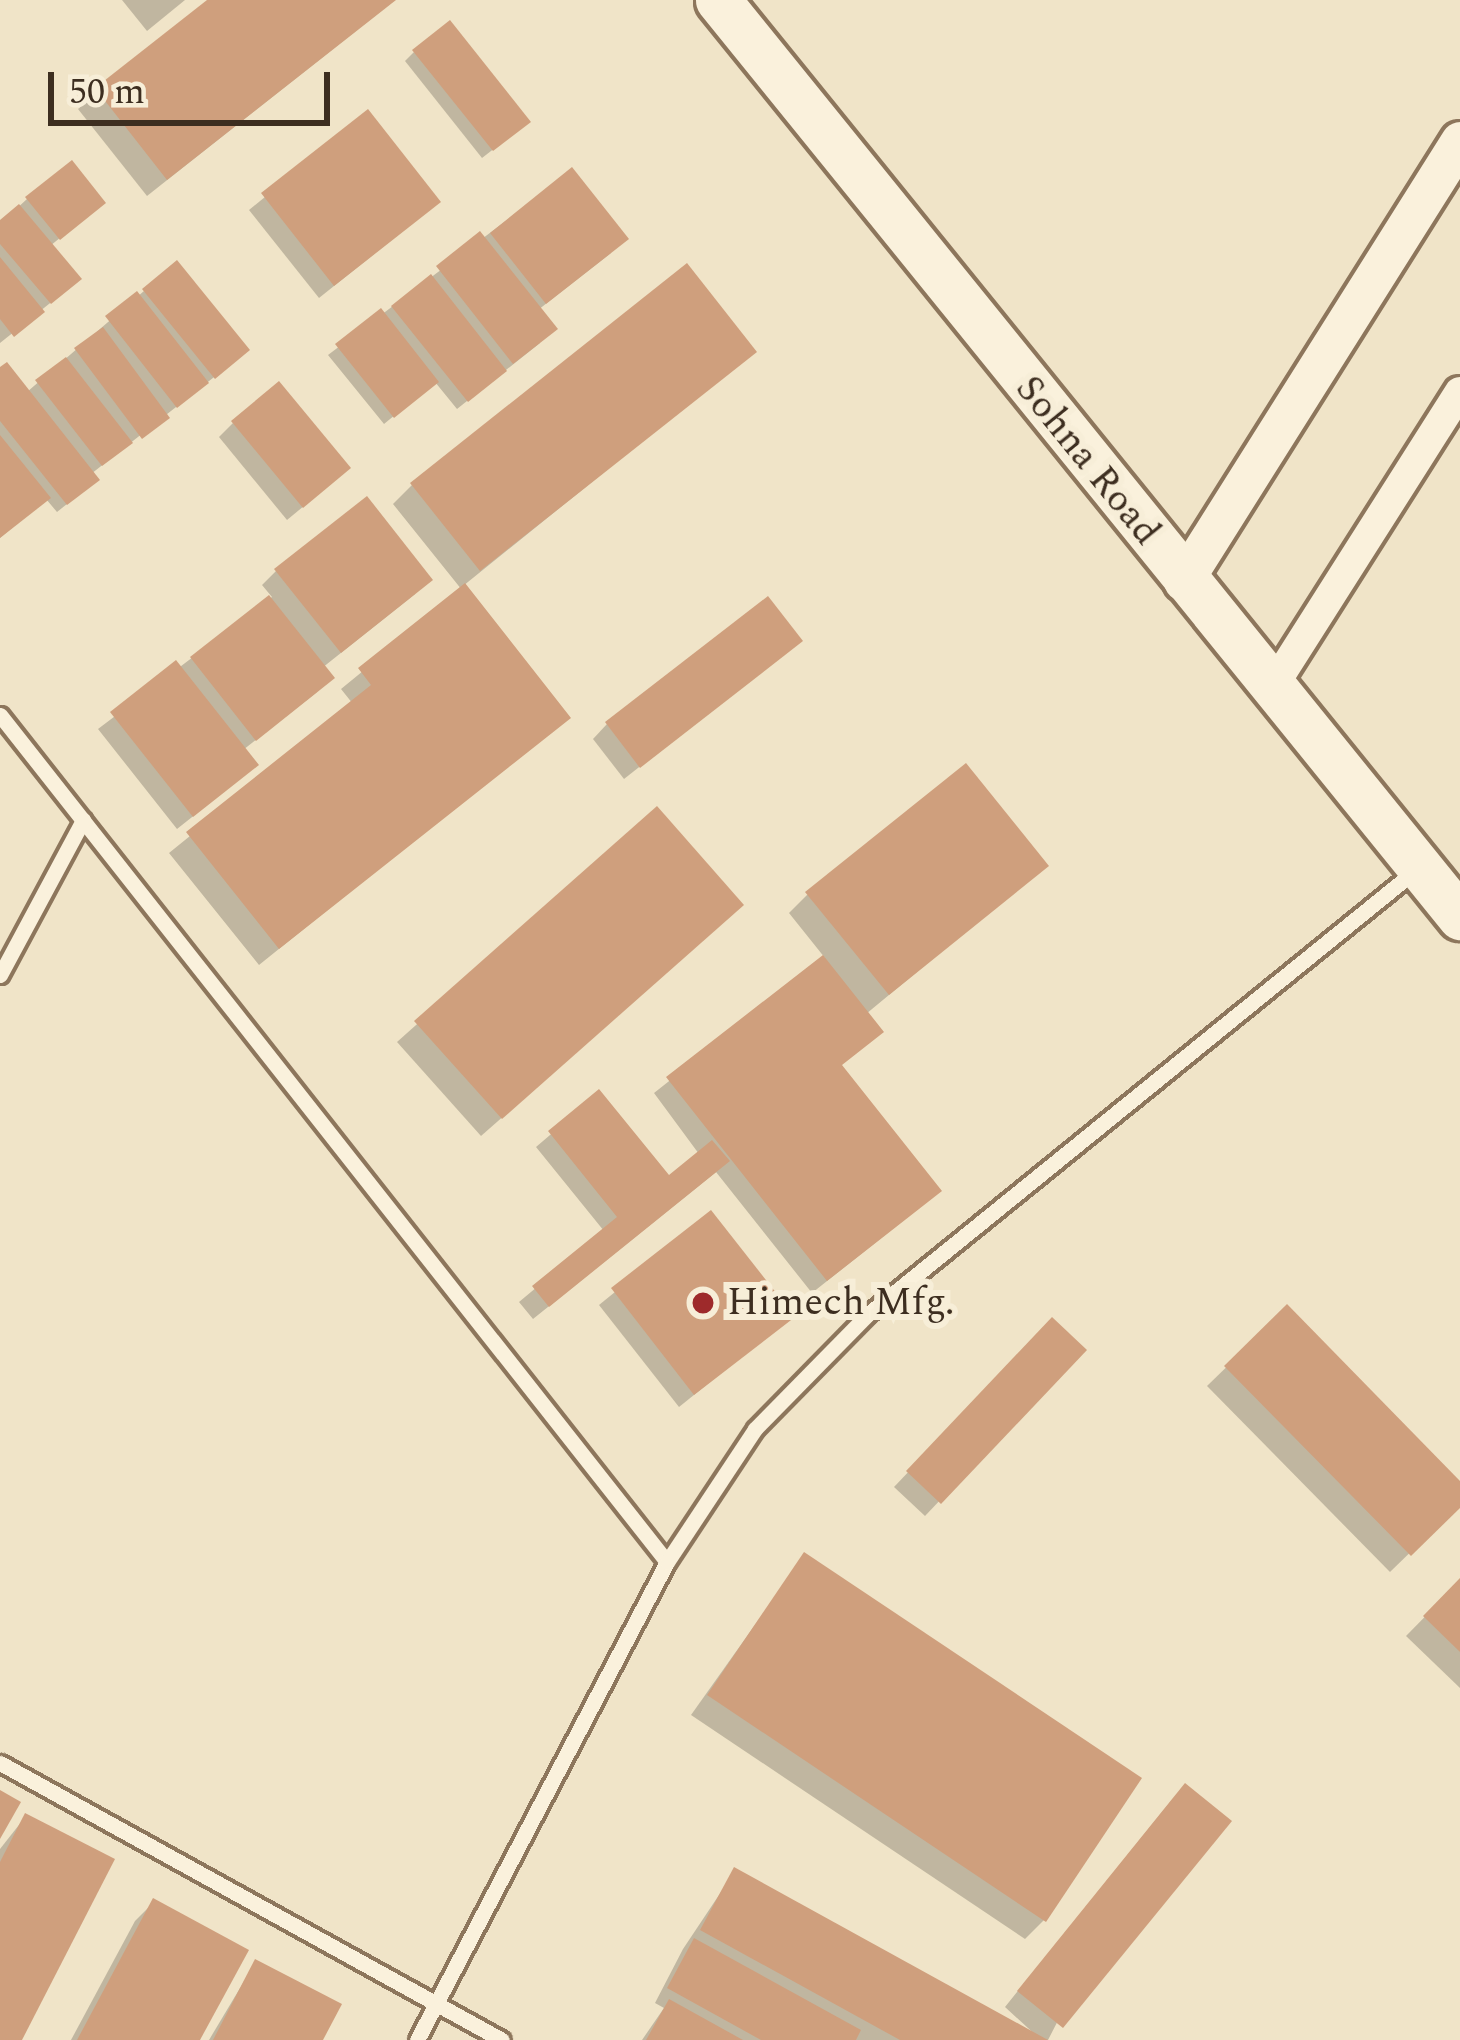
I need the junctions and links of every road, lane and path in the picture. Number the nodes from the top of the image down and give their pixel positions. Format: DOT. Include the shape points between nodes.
graph roads {
  1 [pos="718,0"];
  2 [pos="1460,141"];
  3 [pos="1460,392"];
  4 [pos="1183,581"];
  5 [pos="1270,691"];
  6 [pos="0,715"];
  7 [pos="83,820"];
  8 [pos="1418,868"];
  9 [pos="1460,917"];
  10 [pos="0,975"];
  11 [pos="667,1562"];
  12 [pos="0,1763"];
  13 [pos="436,2006"];
  14 [pos="417,2040"];
  15 [pos="502,2040"];
  1 -- 4 [label="main road, Sohna Road"];
  2 -- 4 [label="street"];
  3 -- 5 [label="street"];
  4 -- 5 [label="main road, Sohna Road"];
  5 -- 8 [label="main road, Sohna Road"];
  6 -- 7 [label="lane"];
  7 -- 10 [label="lane"];
  7 -- 11 [label="lane"];
  8 -- 9 [label="main road, Sohna Road"];
  8 -- 11 [label="lane" via="805,1371 755,1429"];
  11 -- 13 [label="lane"];
  12 -- 13 [label="lane"];
  13 -- 14 [label="lane"];
  13 -- 15 [label="lane"];
}
